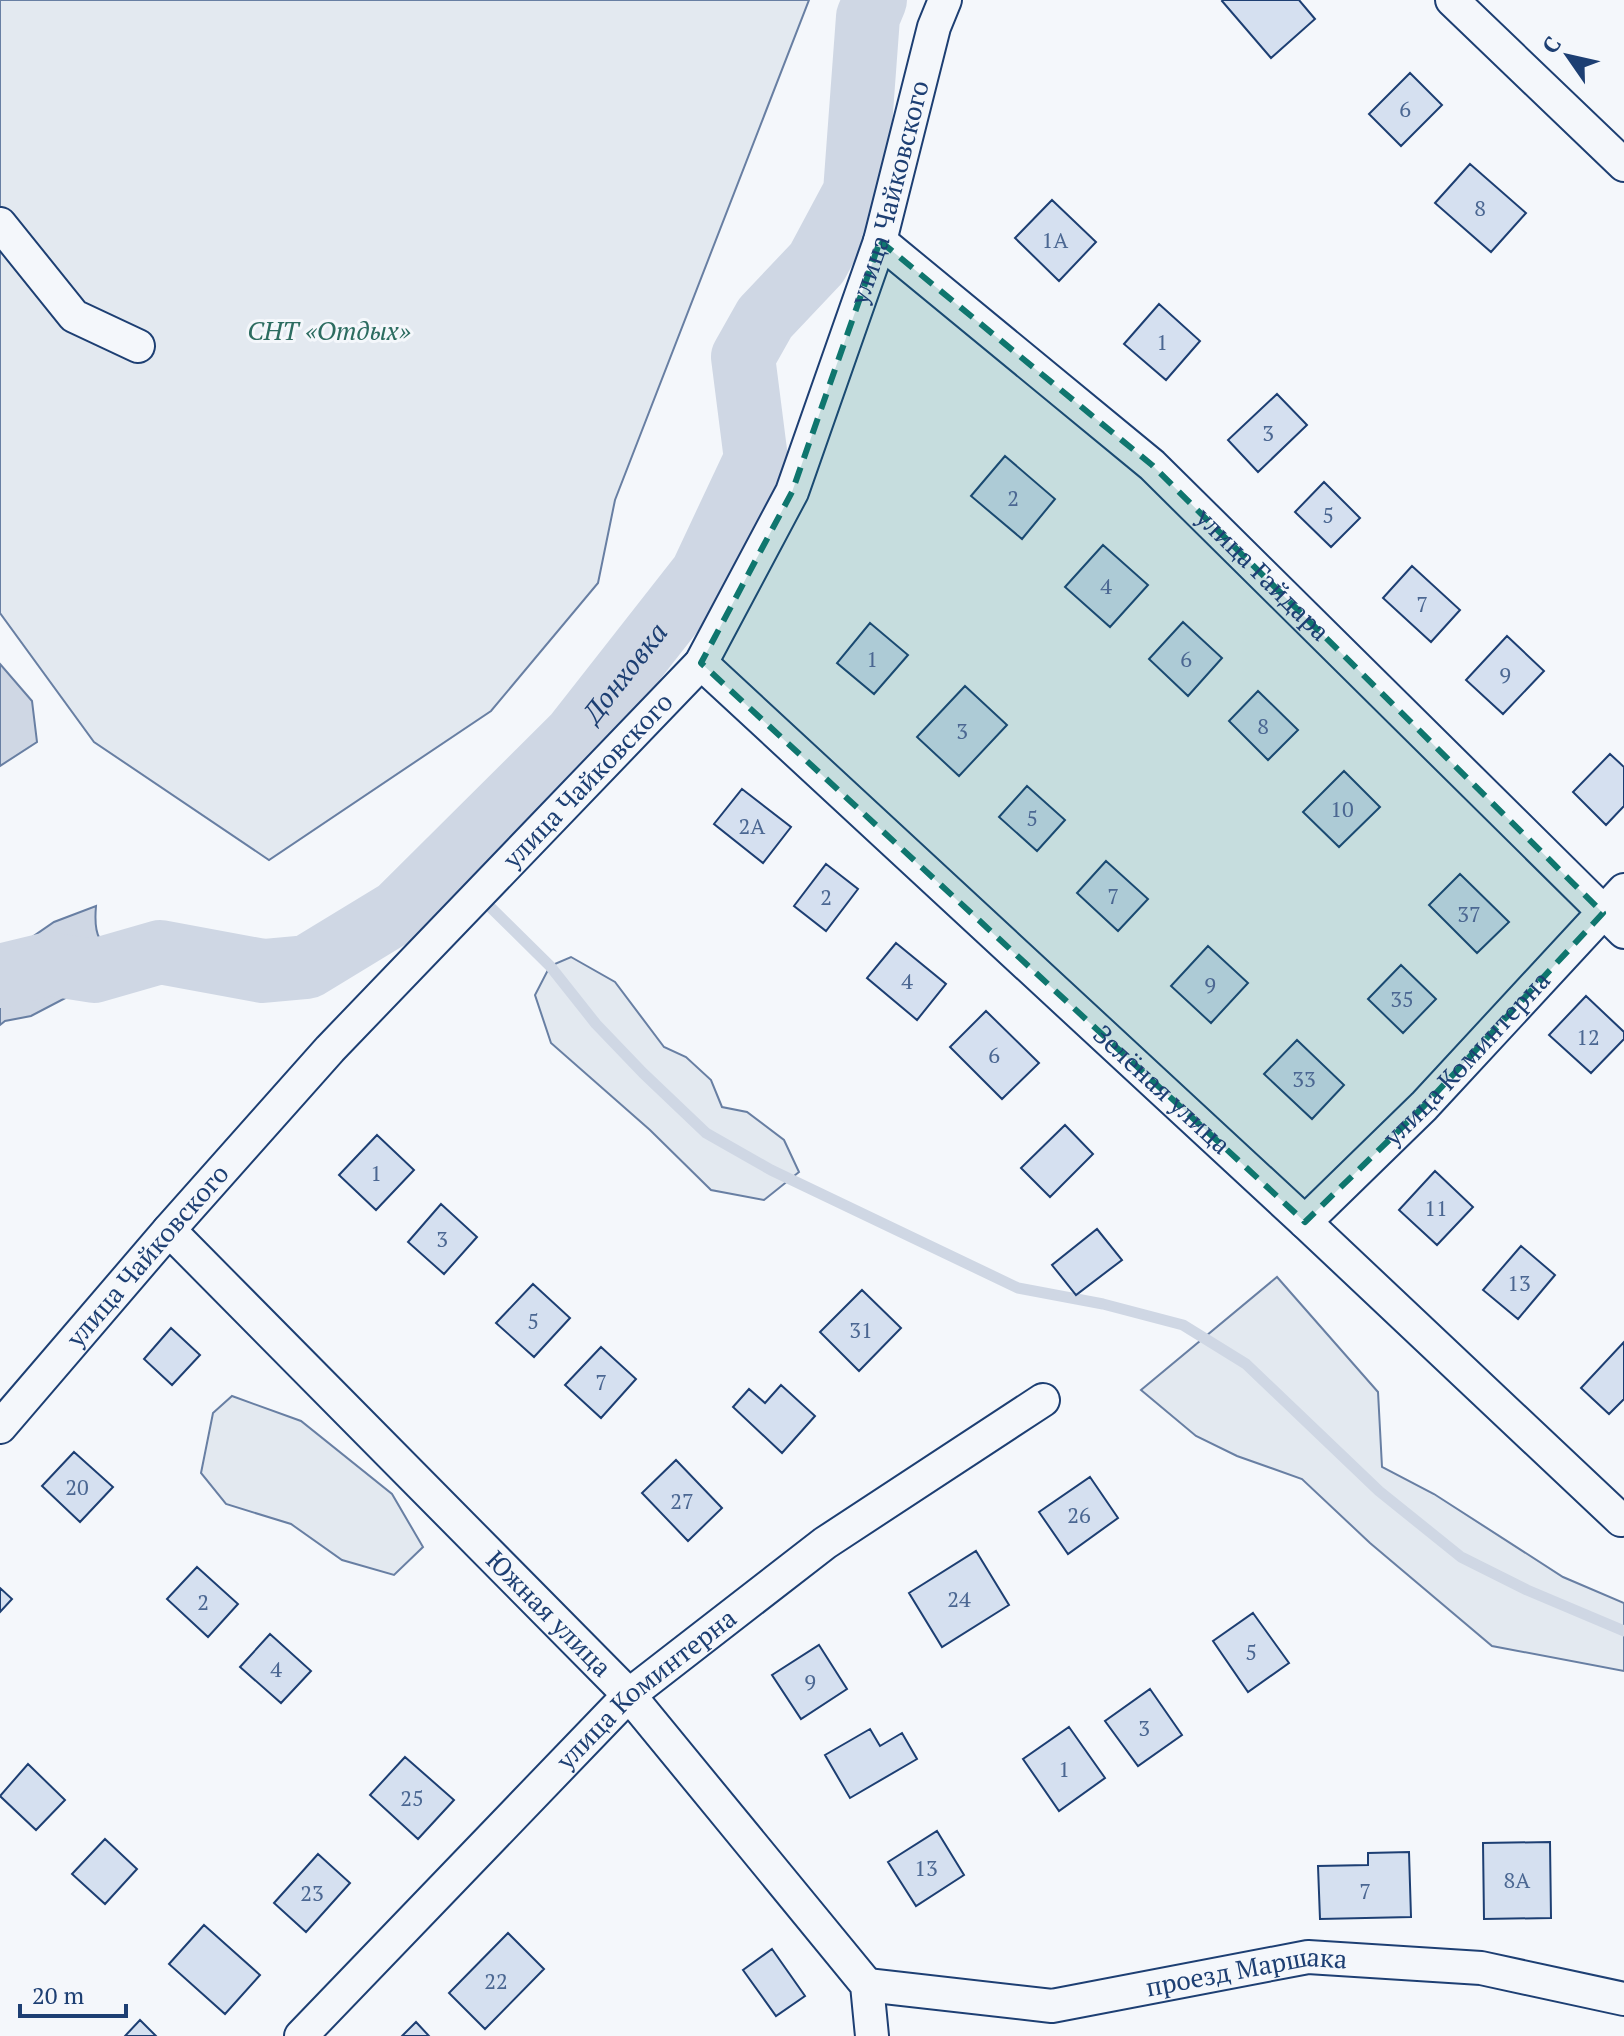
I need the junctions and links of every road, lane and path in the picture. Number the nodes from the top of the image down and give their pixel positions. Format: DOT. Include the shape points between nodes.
graph roads {
  1 [pos="945,0"];
  2 [pos="1452,0"];
  3 [pos="1624,165"];
  4 [pos="0,224"];
  5 [pos="880,241"];
  6 [pos="138,346"];
  7 [pos="701,663"];
  8 [pos="1617,912"];
  9 [pos="1305,1222"];
  10 [pos="169,1230"];
  11 [pos="1043,1400"];
  12 [pos="0,1427"];
  13 [pos="1621,1520"];
  14 [pos="629,1695"];
  15 [pos="867,1985"];
  16 [pos="1624,1999"];
  17 [pos="301,2036"];
  18 [pos="872,2036"];
  1 -- 5 [label="street, улица Чайковского"];
  2 -- 3 [label="street"];
  4 -- 6 [label="street" via="74,316"];
  5 -- 7 [label="street, улица Чайковского" via="792,492"];
  5 -- 8 [label="street, улица Гайдара" via="1152,465"];
  7 -- 9 [label="street, Зелёная улица"];
  7 -- 10 [label="street, улица Чайковского" via="330,1049"];
  8 -- 9 [label="street, улица Коминтерна"];
  9 -- 13 [label="street, Зелёная улица"];
  10 -- 12 [label="street, улица Чайковского"];
  10 -- 14 [label="street, Южная улица"];
  11 -- 14 [label="street, улица Коминтерна" via="825,1543"];
  14 -- 15 [label="street, Южная улица"];
  14 -- 17 [label="street, улица Коминтерна"];
  15 -- 16 [label="street, проезд Маршака" via="1052,2006 1308,1957 1481,1968"];
  15 -- 18 [label="street"];
}
